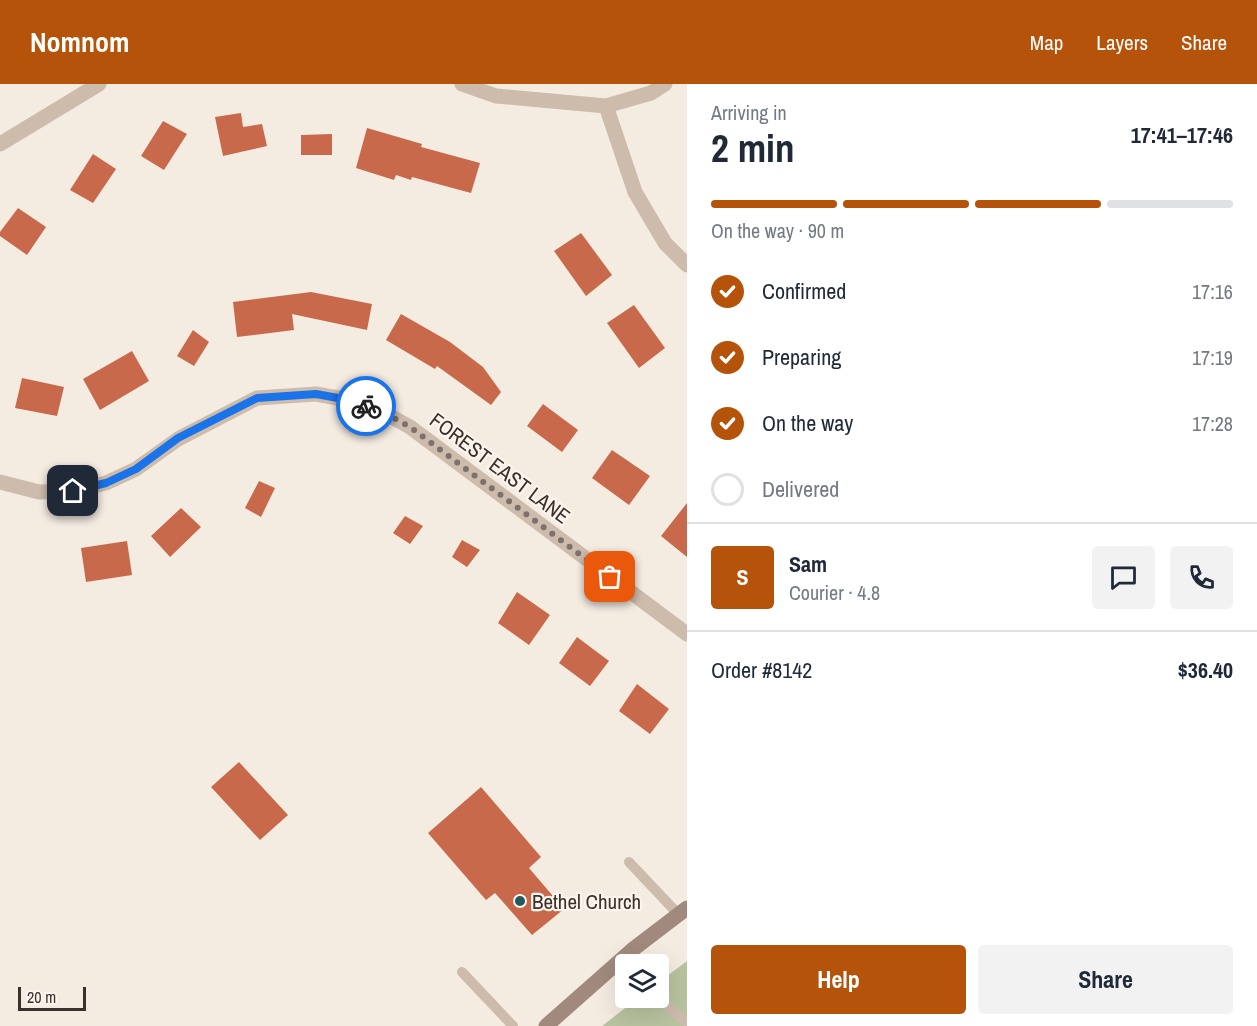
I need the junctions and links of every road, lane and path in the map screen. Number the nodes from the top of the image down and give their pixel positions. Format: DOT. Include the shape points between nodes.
graph roads {
  1 [pos="99,84"];
  2 [pos="462,84"];
  3 [pos="664,84"];
  4 [pos="606,106"];
  5 [pos="0,144"];
  6 [pos="687,265"];
  7 [pos="0,482"];
  8 [pos="687,634"];
  9 [pos="629,862"];
  10 [pos="683,911"];
  11 [pos="633,954"];
  12 [pos="615,970"];
  13 [pos="462,972"];
  14 [pos="669,1007"];
  15 [pos="687,1023"];
  16 [pos="513,1026"];
  17 [pos="546,1026"];
  1 -- 5 [label="street"];
  2 -- 4 [label="street" via="496,96"];
  3 -- 4 [label="street" via="651,93"];
  4 -- 6 [label="street" via="635,192 664,243"];
  7 -- 8 [label="street, FOREST EAST LANE" via="39,492 73,491 106,483 136,469 178,438 257,398 316,394 349,400 410,427"];
  9 -- 10 [label="lane"];
  10 -- 11 [label="main road"];
  12 -- 17 [label="main road"];
  13 -- 16 [label="lane"];
  14 -- 15 [label="lane"];
}
